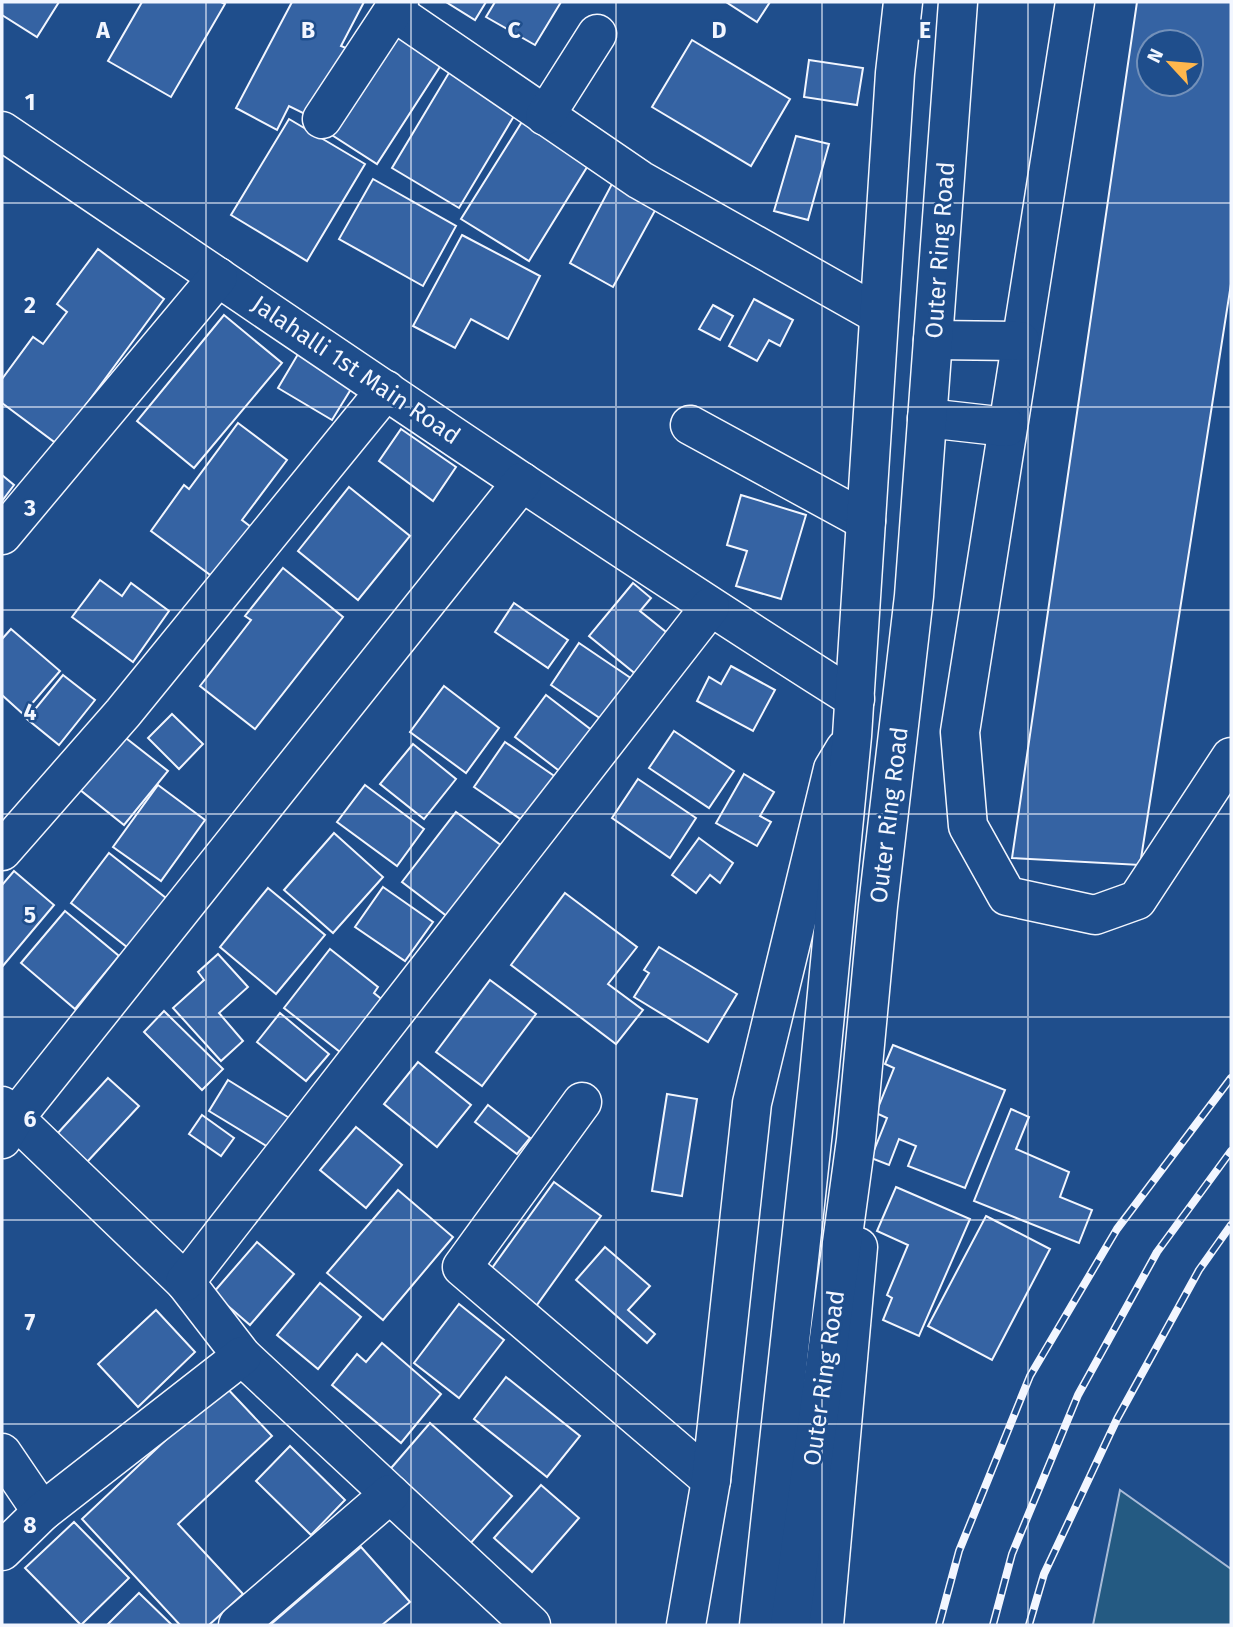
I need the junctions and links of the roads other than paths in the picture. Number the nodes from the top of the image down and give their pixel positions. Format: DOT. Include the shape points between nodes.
graph roads {
  1 [pos="903,2"];
  2 [pos="958,2"];
  3 [pos="1075,2"];
  4 [pos="396,7"];
  5 [pos="597,34"];
  6 [pos="545,116"];
  7 [pos="322,119"];
  8 [pos="2,131"];
  9 [pos="218,277"];
  10 [pos="879,314"];
  11 [pos="933,340"];
  12 [pos="1020,341"];
  13 [pos="386,390"];
  14 [pos="927,418"];
  15 [pos="690,425"];
  16 [pos="1007,427"];
  17 [pos="522,482"];
  18 [pos="866,521"];
  19 [pos="2,535"];
  20 [pos="710,607"];
  21 [pos="853,717"];
  22 [pos="898,733"];
  23 [pos="1231,757"];
  24 [pos="2,851"];
  25 [pos="582,1102"];
  26 [pos="6,1121"];
  27 [pos="185,1282"];
  28 [pos="242,1356"];
  29 [pos="2,1453"];
  30 [pos="712,1480"];
  31 [pos="390,1494"];
  32 [pos="42,1512"];
  33 [pos="2,1551"];
  34 [pos="238,1625"];
  35 [pos="531,1625"];
  36 [pos="686,1625"];
  37 [pos="759,1625"];
  38 [pos="790,1625"];
  39 [pos="824,1625"];
  1 -- 10 [label="main road, Outer Ring Road"];
  2 -- 11 [label="main road, Outer Ring Road"];
  3 -- 12 [label="main road"];
  4 -- 6 [label="main road"];
  4 -- 7 [label="main road"];
  5 -- 6 [label="main road"];
  6 -- 10 [label="main road" via="640,180"];
  8 -- 9 [label="main road, Jalahalli 1st Main Road"];
  9 -- 13 [label="main road, Jalahalli 1st Main Road"];
  9 -- 19 [label="main road"];
  10 -- 18 [label="main road, Outer Ring Road"];
  11 -- 12 [label="main road"];
  11 -- 14 [label="main road, Outer Ring Road"];
  12 -- 16 [label="main road"];
  13 -- 17 [label="main road, Jalahalli 1st Main Road"];
  13 -- 24 [label="main road" via="123,713"];
  14 -- 16 [label="main road"];
  14 -- 22 [label="main road, Outer Ring Road"];
  15 -- 18 [label="main road"];
  16 -- 23 [label="main road" via="960,732 968,826 1007,897 1095,915 1137,900"];
  17 -- 20 [label="main road, Jalahalli 1st Main Road"];
  17 -- 26 [label="main road"];
  18 -- 21 [label="main road, Outer Ring Road"];
  20 -- 21 [label="main road, Jalahalli 1st Main Road"];
  20 -- 27 [label="main road"];
  21 -- 30 [label="main road" via="833,769 752,1103"];
  21 -- 37 [label="main road, Outer Ring Road"];
  22 -- 38 [label="main road, Outer Ring Road" via="856,1140"];
  22 -- 39 [label="main road" via="901,799"];
  25 -- 30 [label="main road" via="462,1267"];
  26 -- 27 [label="main road"];
  27 -- 28 [label="main road"];
  28 -- 31 [label="main road"];
  28 -- 32 [label="main road"];
  29 -- 32 [label="main road"];
  30 -- 36 [label="main road"];
  31 -- 34 [label="main road"];
  31 -- 35 [label="main road"];
  32 -- 33 [label="main road"];
}
